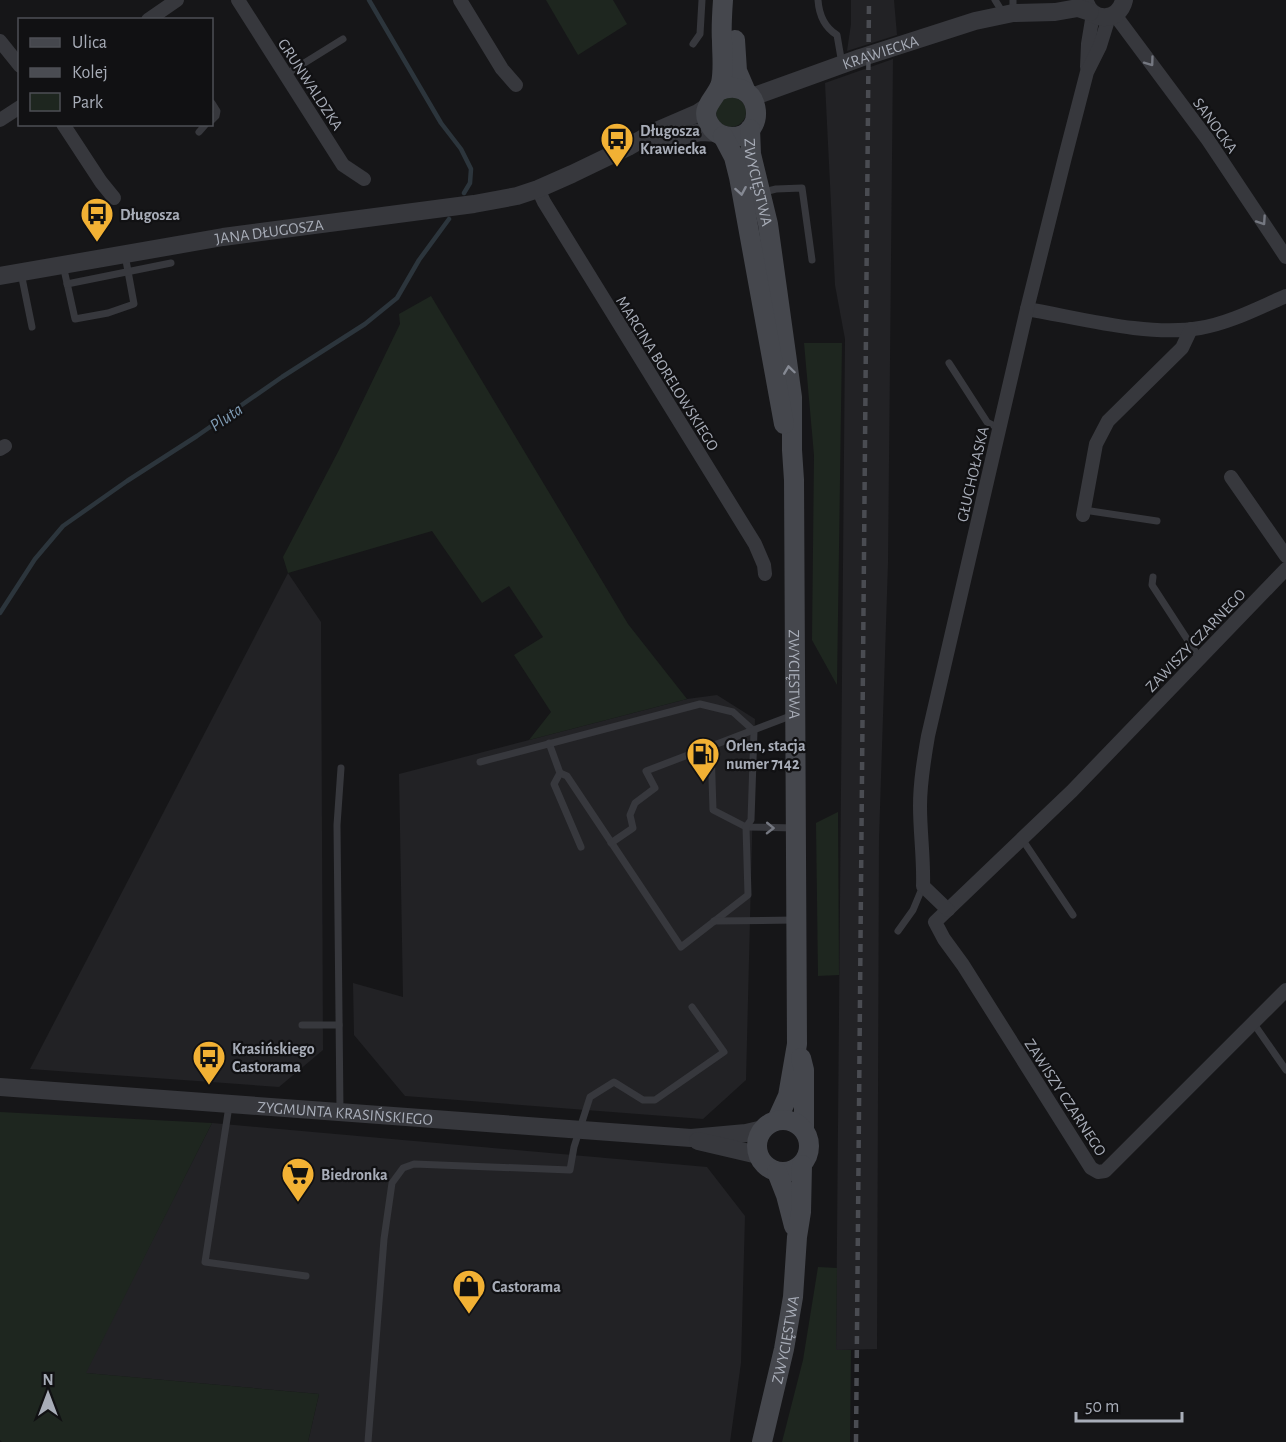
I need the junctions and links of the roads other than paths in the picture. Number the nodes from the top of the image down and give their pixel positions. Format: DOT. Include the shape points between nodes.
graph roads {
  1 [pos="177,0"];
  2 [pos="238,0"];
  3 [pos="460,0"];
  4 [pos="702,0"];
  5 [pos="723,0"];
  6 [pos="736,0"];
  7 [pos="818,0"];
  8 [pos="1052,0"];
  9 [pos="1006,7"];
  10 [pos="1109,8"];
  11 [pos="154,18"];
  12 [pos="344,39"];
  13 [pos="0,41"];
  14 [pos="693,44"];
  15 [pos="18,64"];
  16 [pos="842,64"];
  17 [pos="285,75"];
  18 [pos="516,85"];
  19 [pos="749,94"];
  20 [pos="713,99"];
  21 [pos="213,105"];
  22 [pos="18,108"];
  23 [pos="213,119"];
  24 [pos="0,120"];
  25 [pos="64,126"];
  26 [pos="205,126"];
  27 [pos="750,129"];
  28 [pos="199,132"];
  29 [pos="720,134"];
  30 [pos="628,147"];
  31 [pos="364,179"];
  32 [pos="538,189"];
  33 [pos="761,193"];
  34 [pos="114,198"];
  35 [pos="124,253"];
  36 [pos="1286,257"];
  37 [pos="812,260"];
  38 [pos="171,263"];
  39 [pos="63,265"];
  40 [pos="129,272"];
  41 [pos="21,273"];
  42 [pos="0,276"];
  43 [pos="67,284"];
  44 [pos="1286,296"];
  45 [pos="1027,309"];
  46 [pos="32,327"];
  47 [pos="1191,329"];
  48 [pos="948,363"];
  49 [pos="1000,429"];
  50 [pos="792,450"];
  51 [pos="1231,477"];
  52 [pos="1083,513"];
  53 [pos="1157,521"];
  54 [pos="1286,556"];
  55 [pos="1286,569"];
  56 [pos="765,574"];
  57 [pos="1154,577"];
  58 [pos="1200,659"];
  59 [pos="795,714"];
  60 [pos="754,731"];
  61 [pos="549,743"];
  62 [pos="711,747"];
  63 [pos="480,762"];
  64 [pos="341,768"];
  65 [pos="560,773"];
  66 [pos="746,827"];
  67 [pos="795,828"];
  68 [pos="1022,840"];
  69 [pos="611,843"];
  70 [pos="581,847"];
  71 [pos="923,886"];
  72 [pos="948,910"];
  73 [pos="1073,915"];
  74 [pos="795,920"];
  75 [pos="714,921"];
  76 [pos="898,931"];
  77 [pos="1286,990"];
  78 [pos="692,1007"];
  79 [pos="1254,1024"];
  80 [pos="302,1025"];
  81 [pos="339,1025"];
  82 [pos="797,1044"];
  83 [pos="1286,1070"];
  84 [pos="0,1087"];
  85 [pos="229,1104"];
  86 [pos="340,1112"];
  87 [pos="770,1125"];
  88 [pos="580,1130"];
  89 [pos="804,1130"];
  90 [pos="691,1138"];
  91 [pos="758,1155"];
  92 [pos="802,1165"];
  93 [pos="777,1172"];
  94 [pos="797,1236"];
  95 [pos="306,1276"];
  96 [pos="368,1442"];
  97 [pos="762,1442"];
  1 -- 11 [label="street"];
  2 -- 17 [label="street, GRUNWALDZKA"];
  3 -- 18 [label="street"];
  4 -- 14 [label="lane" via="700,34"];
  5 -- 20 [label="main road" via="723,69"];
  6 -- 19 [label="main road" via="735,57 737,71"];
  7 -- 16 [label="lane" via="827,29 837,35"];
  8 -- 9 [label="street, KRAWIECKA"];
  9 -- 10 [label="street, KRAWIECKA" via="1055,12"];
  9 -- 16 [label="street, KRAWIECKA" via="975,21"];
  10 -- 36 [label="street, SANOCKA, one-way" via="1208,140"];
  10 -- 45 [label="street, GŁUCHOŁASKA" via="1088,44 1087,72"];
  12 -- 17 [label="lane"];
  13 -- 15 [label="street"];
  16 -- 19 [label="street, KRAWIECKA"];
  17 -- 31 [label="street, GRUNWALDZKA" via="343,165"];
  19 -- 20 [label="main road" via="732,87"];
  19 -- 27 [label="main road" via="757,110"];
  20 -- 29 [label="main road" via="708,122"];
  20 -- 30 [label="street" via="698,113"];
  21 -- 23 [label="lane" via="217,111"];
  22 -- 24 [label="street"];
  25 -- 34 [label="street"];
  26 -- 28 [label="lane"];
  27 -- 29 [label="main road" via="738,137"];
  27 -- 33 [label="main road, ZWYCIĘSTWA" via="751,154"];
  29 -- 30 [label="street" via="701,132"];
  29 -- 50 [label="main road, ZWYCIĘSTWA, one-way" via="734,157 739,177 776,389"];
  30 -- 32 [label="street"];
  32 -- 35 [label="street, JANA DŁUGOSZA" via="474,204"];
  32 -- 56 [label="street, MARCINA BORELOWSKIEGO" via="755,544"];
  33 -- 37 [label="lane" via="802,188"];
  50 -- 33 [label="main road, ZWYCIĘSTWA, one-way" via="792,397"];
  35 -- 39 [label="street, JANA DŁUGOSZA"];
  35 -- 40 [label="lane"];
  38 -- 40 [label="lane"];
  39 -- 41 [label="street, JANA DŁUGOSZA"];
  39 -- 43 [label="lane"];
  40 -- 43 [label="lane"];
  40 -- 43 [label="lane" via="134,304 108,313 75,319"];
  41 -- 42 [label="street, JANA DŁUGOSZA"];
  41 -- 46 [label="lane"];
  44 -- 47 [label="street" via="1220,323"];
  45 -- 47 [label="street" via="1135,327"];
  45 -- 49 [label="street, GŁUCHOŁASKA"];
  47 -- 52 [label="street" via="1182,348 1108,421 1096,444"];
  48 -- 49 [label="lane" via="987,422"];
  49 -- 71 [label="street, GŁUCHOŁASKA" via="928,736 920,806"];
  50 -- 59 [label="main road, ZWYCIĘSTWA"];
  51 -- 54 [label="street"];
  52 -- 53 [label="lane"];
  55 -- 58 [label="street, ZAWISZY CZARNEGO"];
  57 -- 58 [label="lane" via="1152,585"];
  58 -- 68 [label="street, ZAWISZY CZARNEGO"];
  59 -- 60 [label="lane"];
  59 -- 67 [label="main road, ZWYCIĘSTWA"];
  60 -- 61 [label="lane" via="733,712 700,704"];
  60 -- 62 [label="lane"];
  60 -- 66 [label="lane" via="751,820"];
  61 -- 63 [label="lane"];
  61 -- 65 [label="lane"];
  62 -- 66 [label="lane" via="713,810"];
  62 -- 69 [label="lane" via="646,771 655,788 635,804 630,816 633,828"];
  64 -- 81 [label="lane" via="337,825"];
  65 -- 69 [label="lane" via="567,776"];
  65 -- 70 [label="lane" via="554,784"];
  66 -- 67 [label="lane, one-way"];
  66 -- 75 [label="lane" via="748,895"];
  67 -- 74 [label="main road, ZWYCIĘSTWA"];
  68 -- 72 [label="street, ZAWISZY CZARNEGO"];
  68 -- 73 [label="lane"];
  69 -- 75 [label="lane" via="681,946"];
  71 -- 72 [label="street"];
  71 -- 76 [label="lane"];
  72 -- 79 [label="street, ZAWISZY CZARNEGO" via="935,922 944,939 1091,1168 1098,1172 1105,1171"];
  74 -- 75 [label="lane"];
  74 -- 82 [label="main road, ZWYCIĘSTWA"];
  77 -- 79 [label="street, ZAWISZY CZARNEGO"];
  78 -- 88 [label="lane" via="724,1052 655,1100 643,1100 614,1082 590,1097"];
  79 -- 83 [label="lane"];
  80 -- 81 [label="lane"];
  81 -- 86 [label="lane"];
  82 -- 87 [label="main road, ZWYCIĘSTWA" via="788,1096"];
  82 -- 89 [label="main road, ZWYCIĘSTWA" via="804,1070"];
  84 -- 85 [label="street, ZYGMUNTA KRASIŃSKIEGO"];
  85 -- 86 [label="street, ZYGMUNTA KRASIŃSKIEGO"];
  85 -- 95 [label="lane" via="205,1262"];
  86 -- 88 [label="street, ZYGMUNTA KRASIŃSKIEGO"];
  87 -- 89 [label="main road" via="792,1121"];
  87 -- 90 [label="street, ZYGMUNTA KRASIŃSKIEGO" via="746,1133"];
  87 -- 91 [label="main road" via="758,1137"];
  88 -- 90 [label="street, ZYGMUNTA KRASIŃSKIEGO"];
  88 -- 96 [label="lane" via="570,1170 414,1164 403,1168 392,1183"];
  89 -- 92 [label="main road" via="810,1144"];
  90 -- 91 [label="street, ZYGMUNTA KRASIŃSKIEGO"];
  91 -- 93 [label="main road" via="762,1163"];
  92 -- 93 [label="main road"];
  92 -- 94 [label="main road, ZWYCIĘSTWA"];
  93 -- 94 [label="main road, ZWYCIĘSTWA"];
  94 -- 97 [label="main road, ZWYCIĘSTWA" via="791,1312"];
}
